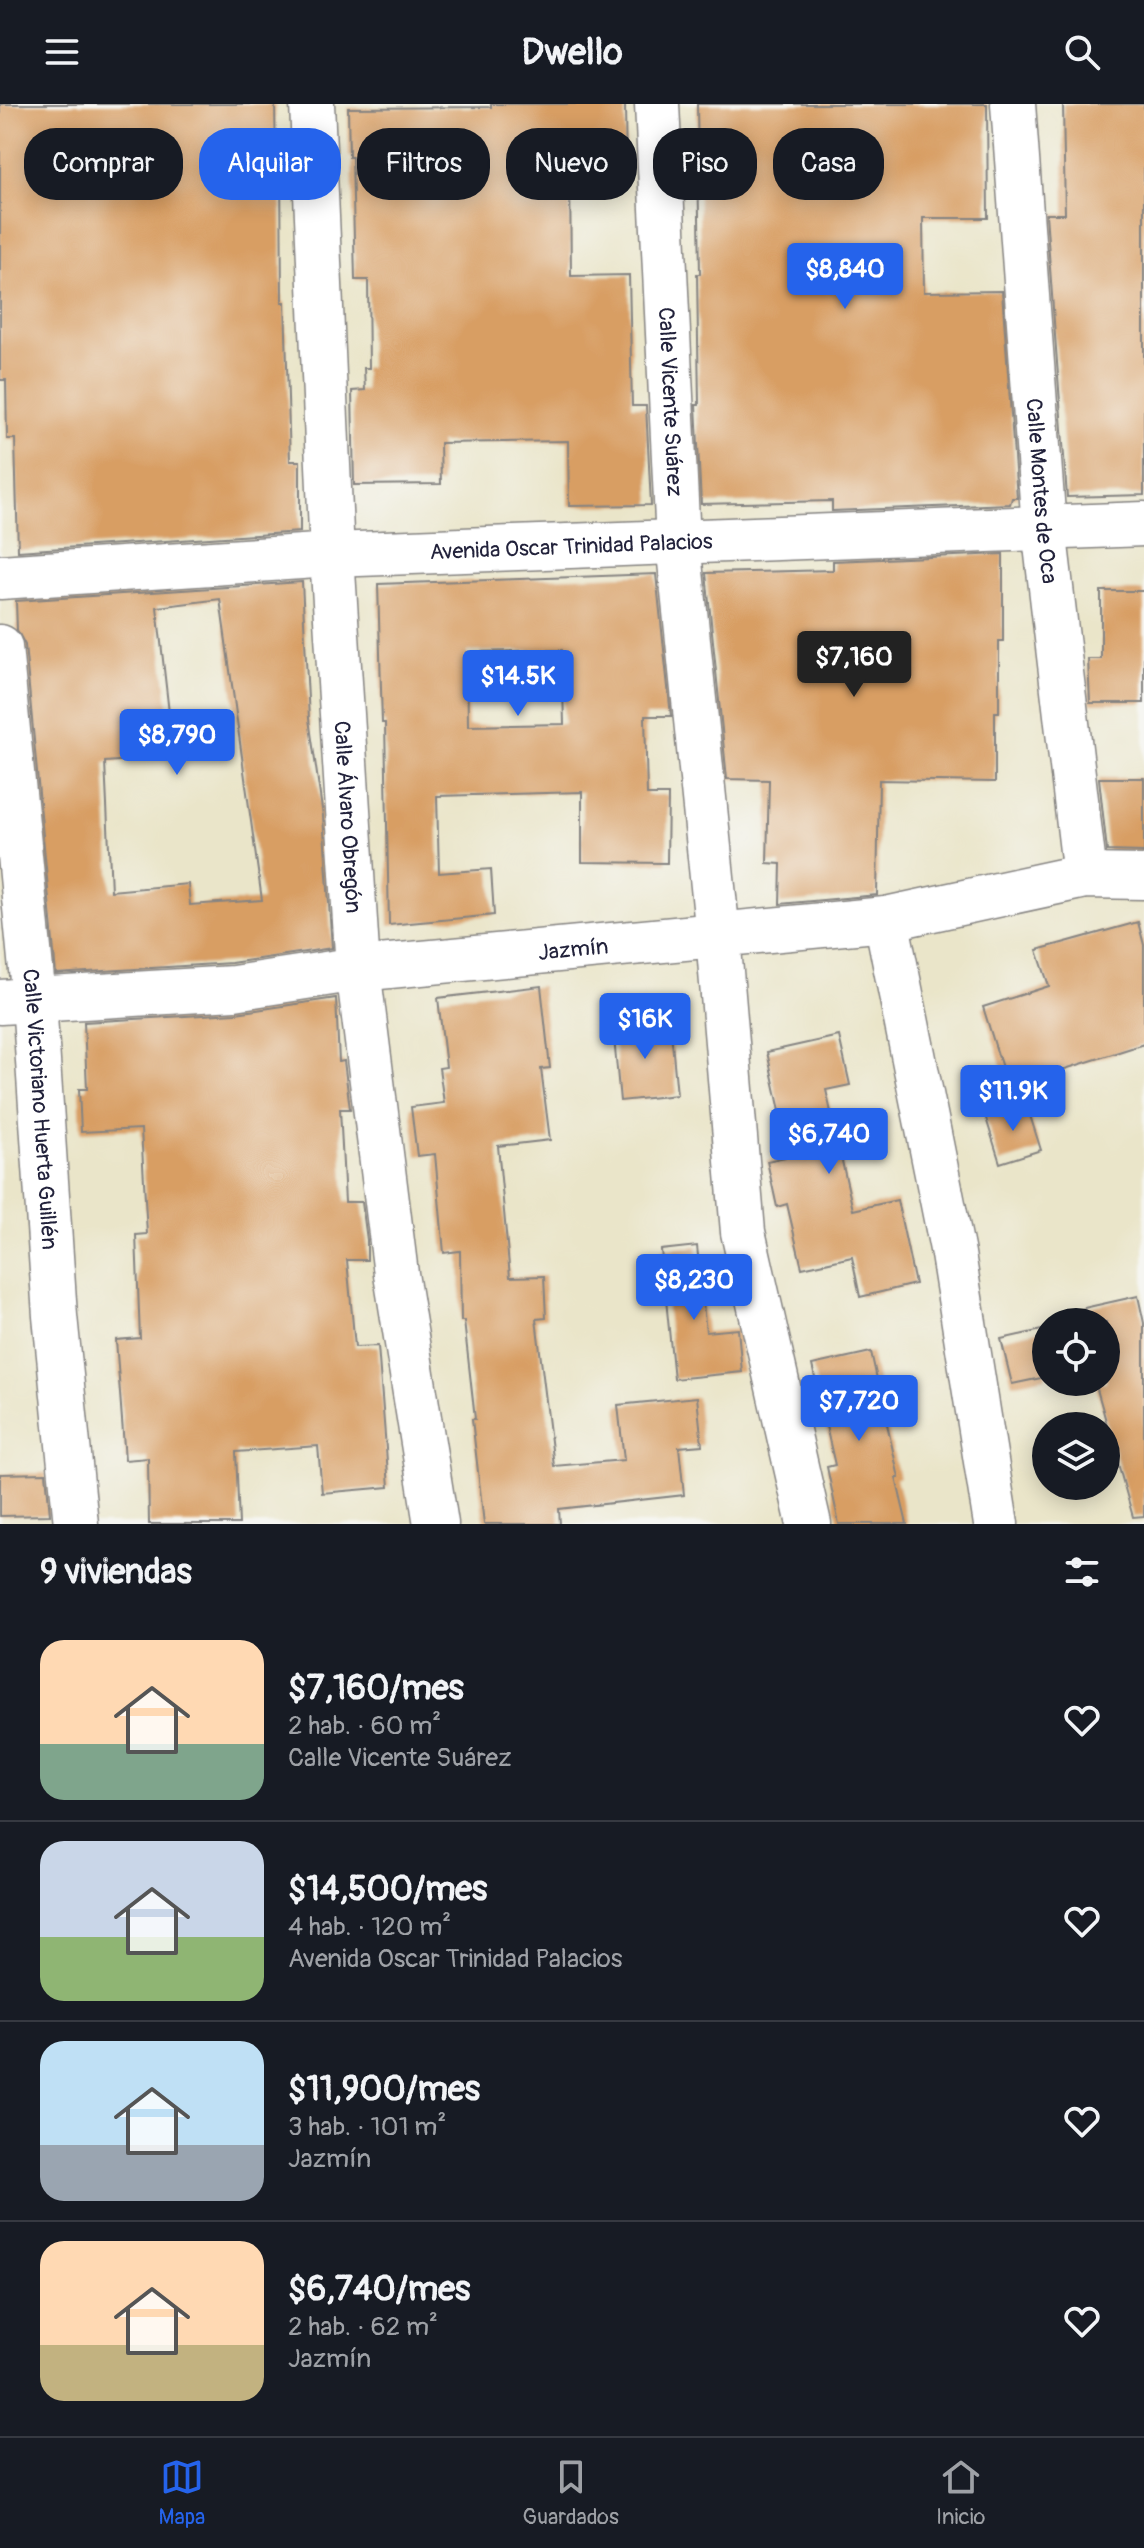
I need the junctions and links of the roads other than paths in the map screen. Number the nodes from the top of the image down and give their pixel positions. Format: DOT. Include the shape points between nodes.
graph roads {
  1 [pos="312,104"];
  2 [pos="657,104"];
  3 [pos="1013,104"];
  4 [pos="1144,524"];
  5 [pos="1044,528"];
  6 [pos="678,542"];
  7 [pos="332,555"];
  8 [pos="0,577"];
  9 [pos="0,647"];
  10 [pos="1085,876"];
  11 [pos="1144,877"];
  12 [pos="886,919"];
  13 [pos="718,936"];
  14 [pos="358,969"];
  15 [pos="17,1001"];
  16 [pos="76,1524"];
  17 [pos="436,1524"];
  18 [pos="809,1524"];
  19 [pos="996,1524"];
  1 -- 7 [label="street, Calle Álvaro Obregón"];
  2 -- 6 [label="street, Calle Vicente Suárez"];
  3 -- 5 [label="street, Calle Montes de Oca"];
  4 -- 5 [label="street, Avenida Oscar Trinidad Palacios"];
  5 -- 6 [label="street, Avenida Oscar Trinidad Palacios"];
  5 -- 10 [label="street, Calle Montes de Oca"];
  6 -- 7 [label="street, Avenida Oscar Trinidad Palacios"];
  6 -- 13 [label="street, Calle Vicente Suárez"];
  7 -- 8 [label="street, Avenida Oscar Trinidad Palacios"];
  7 -- 14 [label="street, Calle Álvaro Obregón"];
  9 -- 15 [label="street, Calle Victoriano Huerta Guillén"];
  10 -- 11 [label="street, Jazmín"];
  10 -- 12 [label="street, Jazmín"];
  12 -- 13 [label="street, Jazmín"];
  12 -- 19 [label="street" via="953,1254"];
  13 -- 14 [label="street, Jazmín"];
  13 -- 18 [label="street, Calle Vicente Suárez" via="743,1232"];
  14 -- 15 [label="street, Jazmín" via="234,988"];
  14 -- 17 [label="street, Calle Álvaro Obregón" via="396,1274"];
  15 -- 16 [label="street, Calle Victoriano Huerta Guillén"];
}
